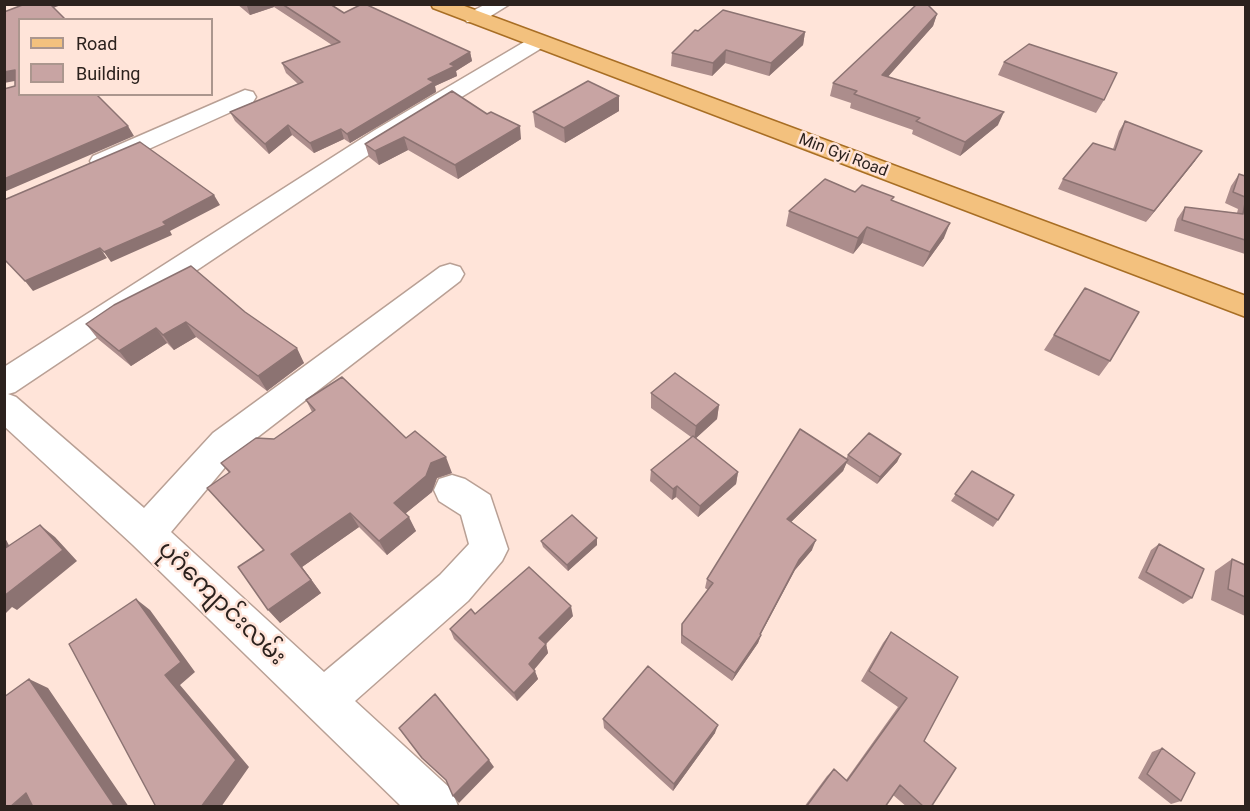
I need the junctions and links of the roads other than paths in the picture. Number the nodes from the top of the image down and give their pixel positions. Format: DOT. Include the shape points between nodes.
graph roads {
  1 [pos="440,4"];
  2 [pos="501,4"];
  3 [pos="474,18"];
  4 [pos="538,42"];
  5 [pos="245,97"];
  6 [pos="78,172"];
  7 [pos="450,274"];
  8 [pos="1245,307"];
  9 [pos="4,382"];
  10 [pos="4,406"];
  11 [pos="452,490"];
  12 [pos="146,533"];
  13 [pos="323,701"];
  14 [pos="434,807"];
  1 -- 3 [label="main road, Min Gyi Road"];
  2 -- 3 [label="street"];
  3 -- 4 [label="main road, Min Gyi Road"];
  4 -- 8 [label="main road, Min Gyi Road"];
  4 -- 9 [label="street" via="383,135"];
  5 -- 6 [label="street"];
  7 -- 12 [label="street" via="225,443"];
  10 -- 12 [label="street, ပုဂံကျောင်းလမ်း"];
  11 -- 13 [label="street" via="477,506 489,549 454,588"];
  12 -- 13 [label="street, ပုဂံကျောင်းလမ်း"];
  13 -- 14 [label="street, ပုဂံကျောင်းလမ်း"];
}
